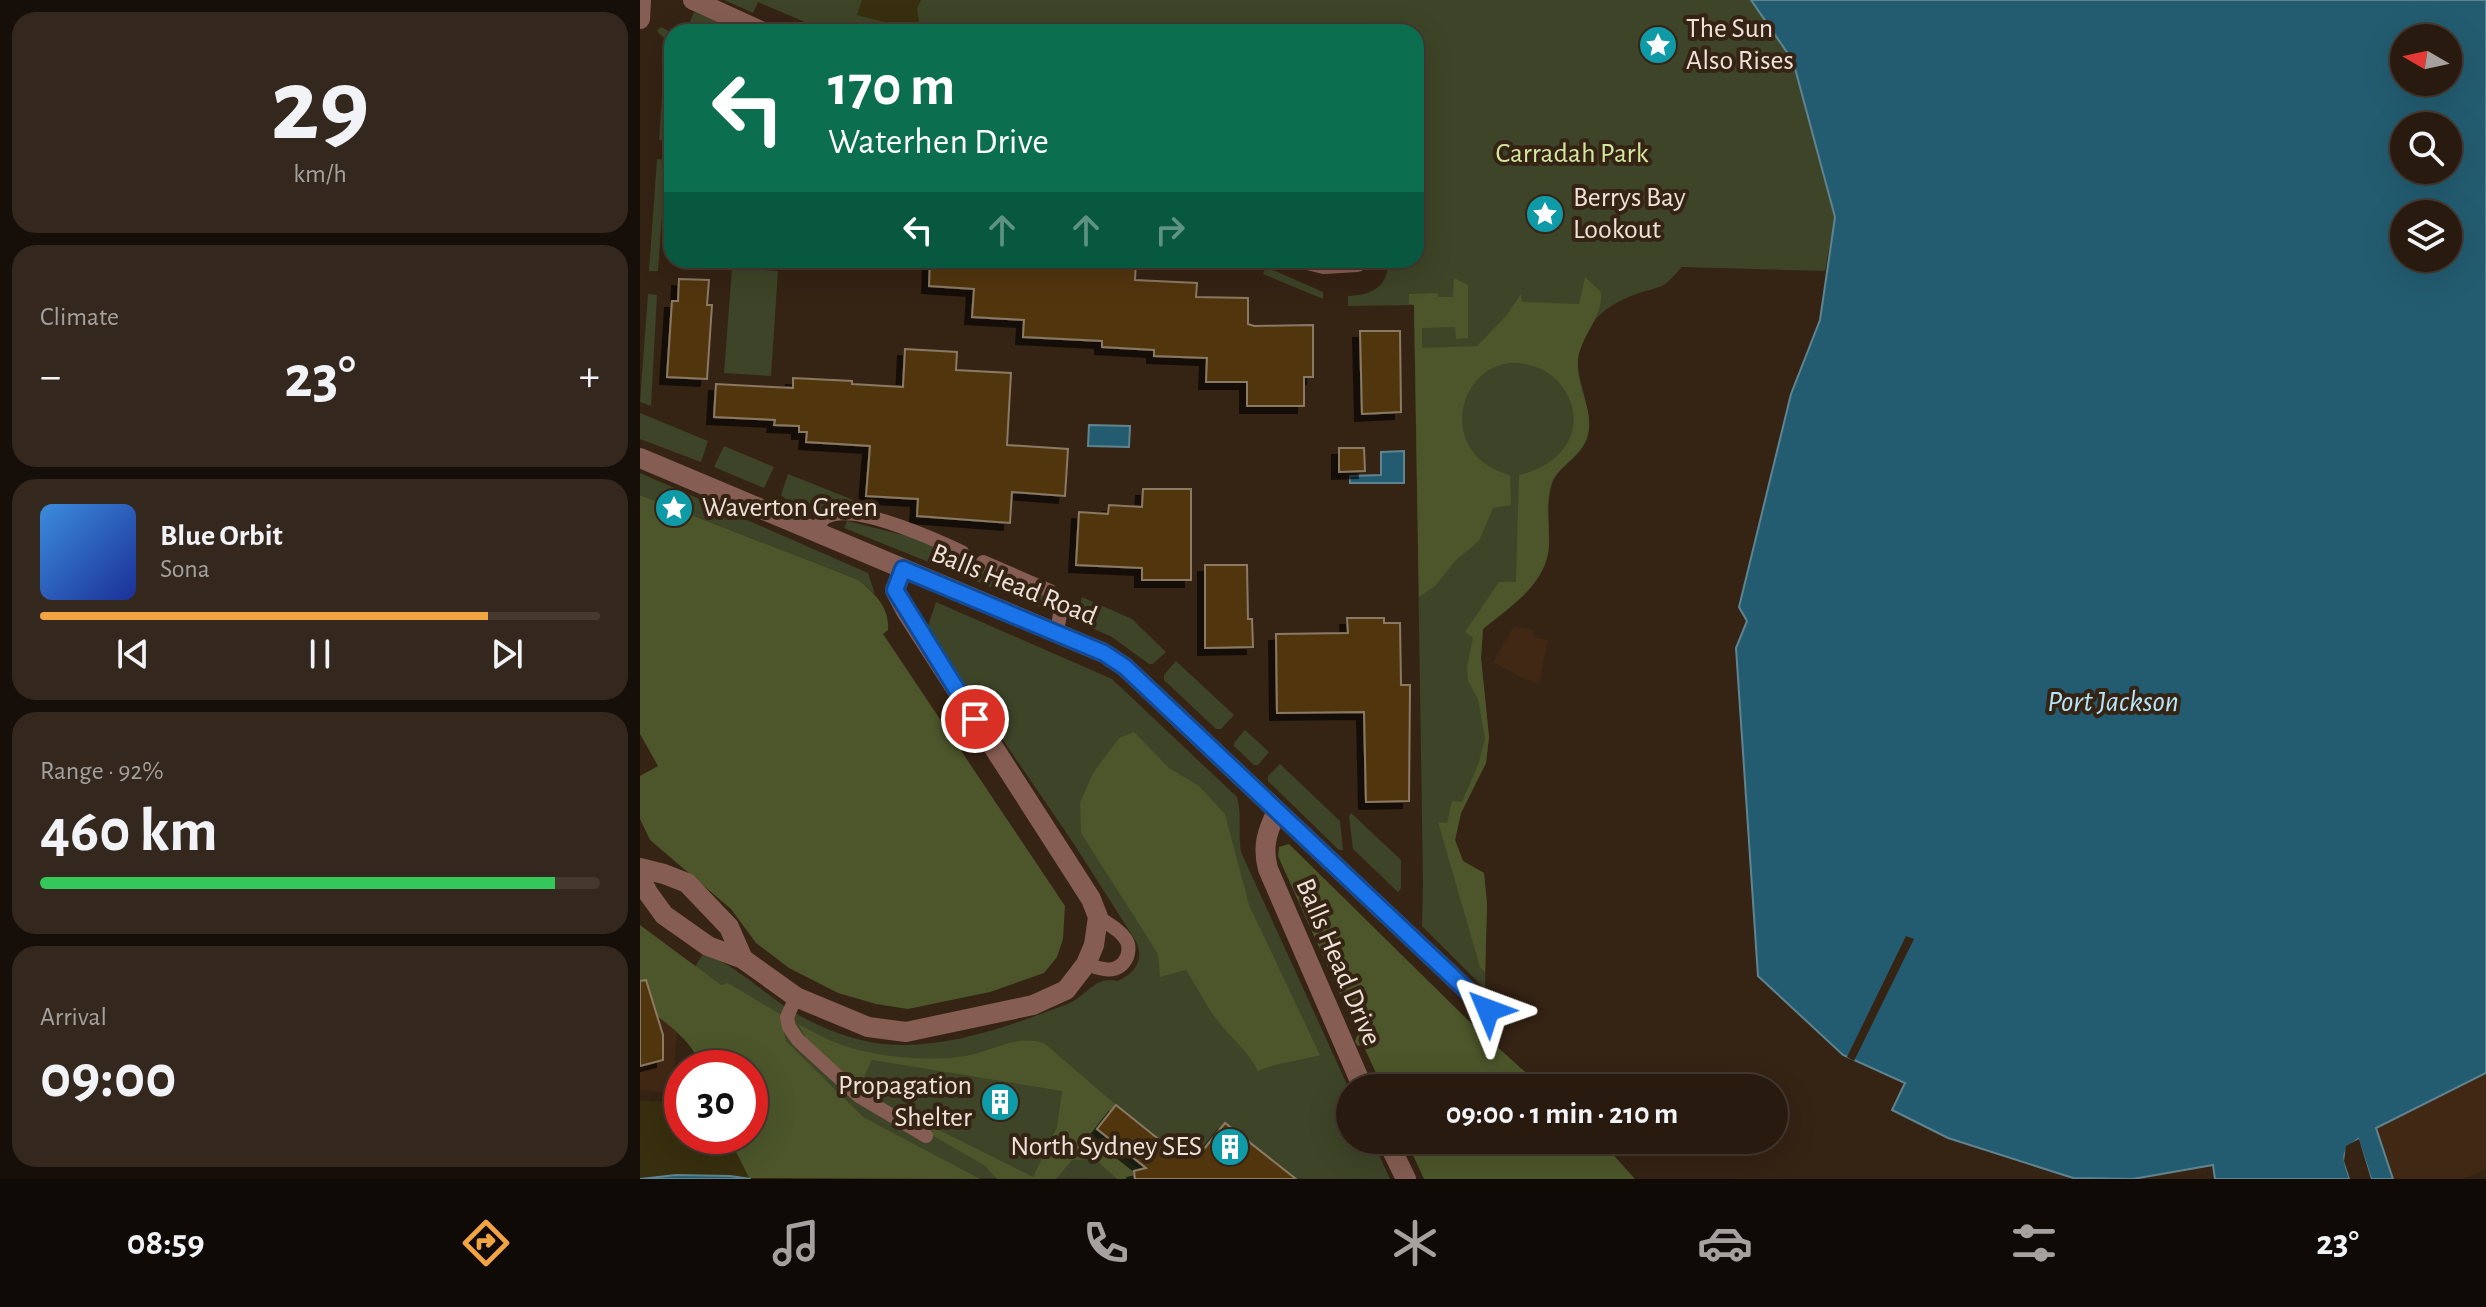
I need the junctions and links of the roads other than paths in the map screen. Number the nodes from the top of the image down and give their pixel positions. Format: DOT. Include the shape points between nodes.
graph roads {
  1 [pos="641,0"];
  2 [pos="693,0"];
  3 [pos="640,19"];
  4 [pos="746,24"];
  5 [pos="640,458"];
  6 [pos="817,533"];
  7 [pos="962,552"];
  8 [pos="983,562"];
  9 [pos="903,569"];
  10 [pos="1056,633"];
  11 [pos="1277,811"];
  12 [pos="640,868"];
  13 [pos="640,877"];
  14 [pos="1098,917"];
  15 [pos="743,959"];
  16 [pos="1086,964"];
  17 [pos="796,997"];
  18 [pos="1488,1010"];
  19 [pos="1357,1074"];
  20 [pos="926,1136"];
  21 [pos="1394,1154"];
  22 [pos="1406,1179"];
  1 -- 3 [label="street"];
  2 -- 4 [label="street"];
  5 -- 6 [label="street, Balls Head Road"];
  6 -- 7 [label="lane" via="829,515 861,516"];
  6 -- 9 [label="street, Balls Head Road"];
  8 -- 10 [label="lane" via="1050,591 1060,606"];
  9 -- 10 [label="street, Balls Head Road"];
  9 -- 14 [label="street" via="895,590 906,611"];
  10 -- 11 [label="street, Balls Head Road" via="1125,667"];
  11 -- 18 [label="street, Balls Head Road"];
  11 -- 19 [label="street, Balls Head Drive" via="1265,839 1268,869"];
  12 -- 15 [label="street" via="687,883 729,927"];
  13 -- 15 [label="street" via="664,915 714,949"];
  14 -- 16 [label="street"];
  14 -- 16 [label="lane" via="1121,933 1128,953 1118,968"];
  15 -- 17 [label="street"];
  16 -- 17 [label="street" via="1066,990 1033,1005 906,1032 868,1027"];
  17 -- 20 [label="lane" via="787,1017 798,1040 859,1096"];
  21 -- 22 [label="street"];
}
